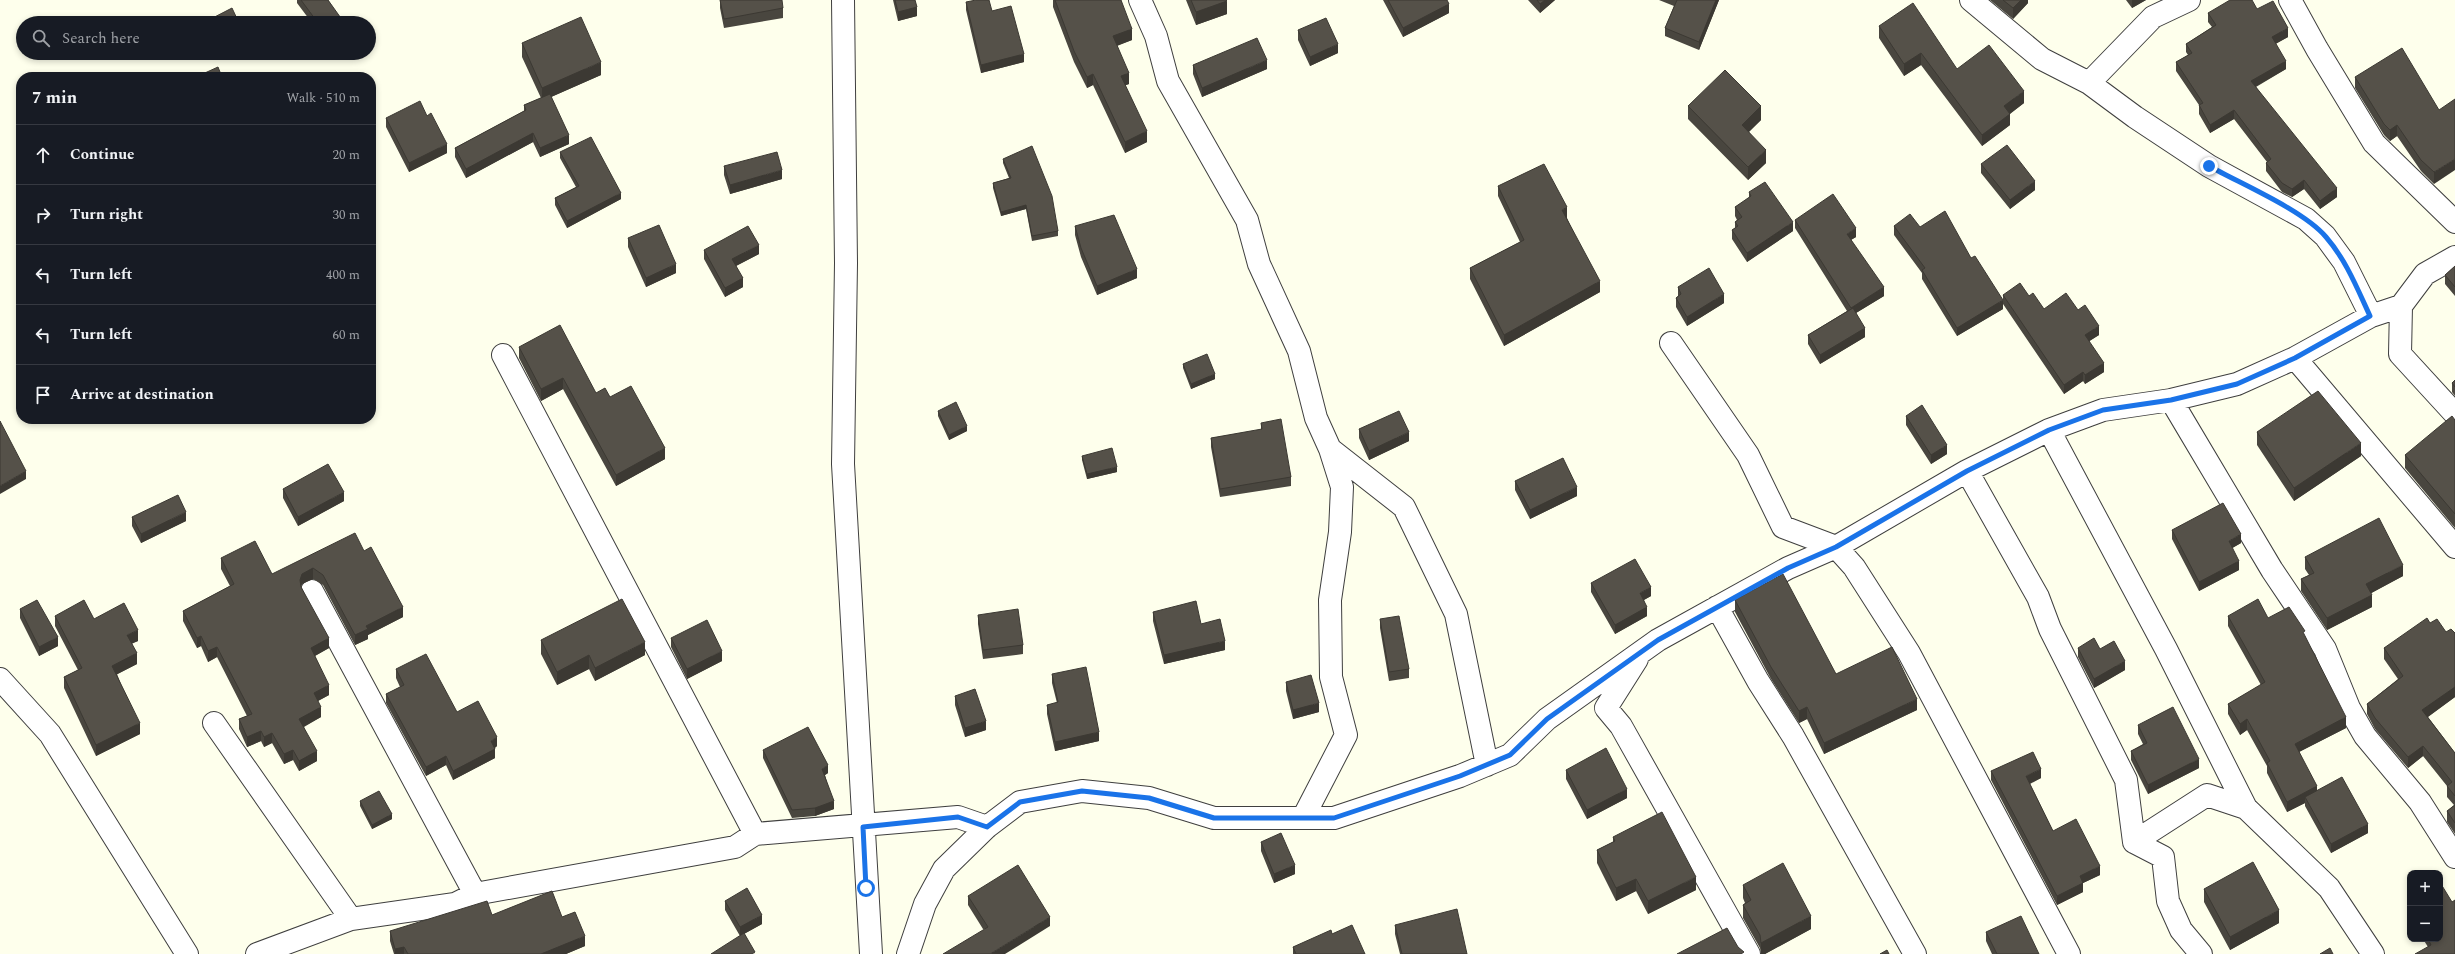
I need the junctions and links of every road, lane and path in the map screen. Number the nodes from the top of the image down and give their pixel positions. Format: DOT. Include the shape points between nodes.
graph roads {
  1 [pos="843,0"];
  2 [pos="1140,0"];
  3 [pos="1971,0"];
  4 [pos="2189,0"];
  5 [pos="2290,0"];
  6 [pos="2089,83"];
  7 [pos="2455,222"];
  8 [pos="2455,257"];
  9 [pos="2401,306"];
  10 [pos="2370,316"];
  11 [pos="1671,343"];
  12 [pos="503,355"];
  13 [pos="2295,358"];
  14 [pos="2171,400"];
  15 [pos="2455,414"];
  16 [pos="2049,430"];
  17 [pos="1330,449"];
  18 [pos="1967,471"];
  19 [pos="1836,547"];
  20 [pos="2455,547"];
  21 [pos="312,591"];
  22 [pos="1717,606"];
  23 [pos="1642,651"];
  24 [pos="0,679"];
  25 [pos="214,723"];
  26 [pos="1487,765"];
  27 [pos="2246,808"];
  28 [pos="1303,818"];
  29 [pos="863,827"];
  30 [pos="987,827"];
  31 [pos="755,834"];
  32 [pos="2134,842"];
  33 [pos="2455,856"];
  34 [pos="475,894"];
  35 [pos="351,919"];
  36 [pos="187,954"];
  37 [pos="257,954"];
  38 [pos="871,954"];
  39 [pos="908,954"];
  40 [pos="1749,954"];
  41 [pos="1915,954"];
  42 [pos="2069,954"];
  43 [pos="2200,954"];
  44 [pos="2373,954"];
  1 -- 29 [label="street" via="846,263 843,464"];
  2 -- 17 [label="street" via="1156,36 1168,81 1247,220 1259,264 1299,350 1316,418"];
  3 -- 6 [label="street" via="2042,59"];
  4 -- 6 [label="street" via="2153,17"];
  5 -- 7 [label="street" via="2374,143"];
  6 -- 10 [label="street" via="2209,166 2306,219 2325,236 2344,262"];
  8 -- 9 [label="street" via="2425,274"];
  9 -- 10 [label="street"];
  9 -- 15 [label="street" via="2400,354"];
  10 -- 13 [label="street"];
  11 -- 19 [label="street" via="1748,455 1783,527"];
  12 -- 31 [label="street"];
  13 -- 14 [label="street" via="2237,384"];
  13 -- 20 [label="street"];
  14 -- 16 [label="street" via="2103,410"];
  14 -- 33 [label="street" via="2272,570 2325,650 2349,708 2366,736 2420,802"];
  16 -- 18 [label="street"];
  16 -- 27 [label="street" via="2166,649"];
  17 -- 26 [label="street" via="1404,507 1456,614"];
  17 -- 28 [label="street" via="1342,486 1340,532 1330,600 1331,677 1346,735"];
  18 -- 19 [label="street"];
  18 -- 32 [label="street" via="2038,597 2050,629 2126,780"];
  19 -- 22 [label="street" via="1788,568"];
  19 -- 42 [label="street" via="1854,567 1909,653"];
  21 -- 34 [label="street"];
  22 -- 23 [label="street"];
  22 -- 41 [label="street"];
  23 -- 26 [label="street" via="1547,719 1510,755"];
  23 -- 40 [label="street" via="1606,708 1621,726"];
  24 -- 36 [label="street" via="50,734"];
  25 -- 35 [label="street"];
  26 -- 28 [label="street" via="1453,779 1334,818"];
  27 -- 32 [label="street" via="2207,795"];
  27 -- 44 [label="street" via="2329,888"];
  28 -- 30 [label="street" via="1214,818 1149,798 1082,791 1020,802"];
  29 -- 30 [label="street" via="958,817"];
  29 -- 31 [label="street"];
  29 -- 38 [label="street"];
  30 -- 39 [label="street" via="944,869 926,904"];
  31 -- 34 [label="street" via="734,847"];
  32 -- 43 [label="street" via="2163,857 2168,901 2181,930"];
  34 -- 35 [label="street" via="455,904"];
  35 -- 37 [label="street"];
}
